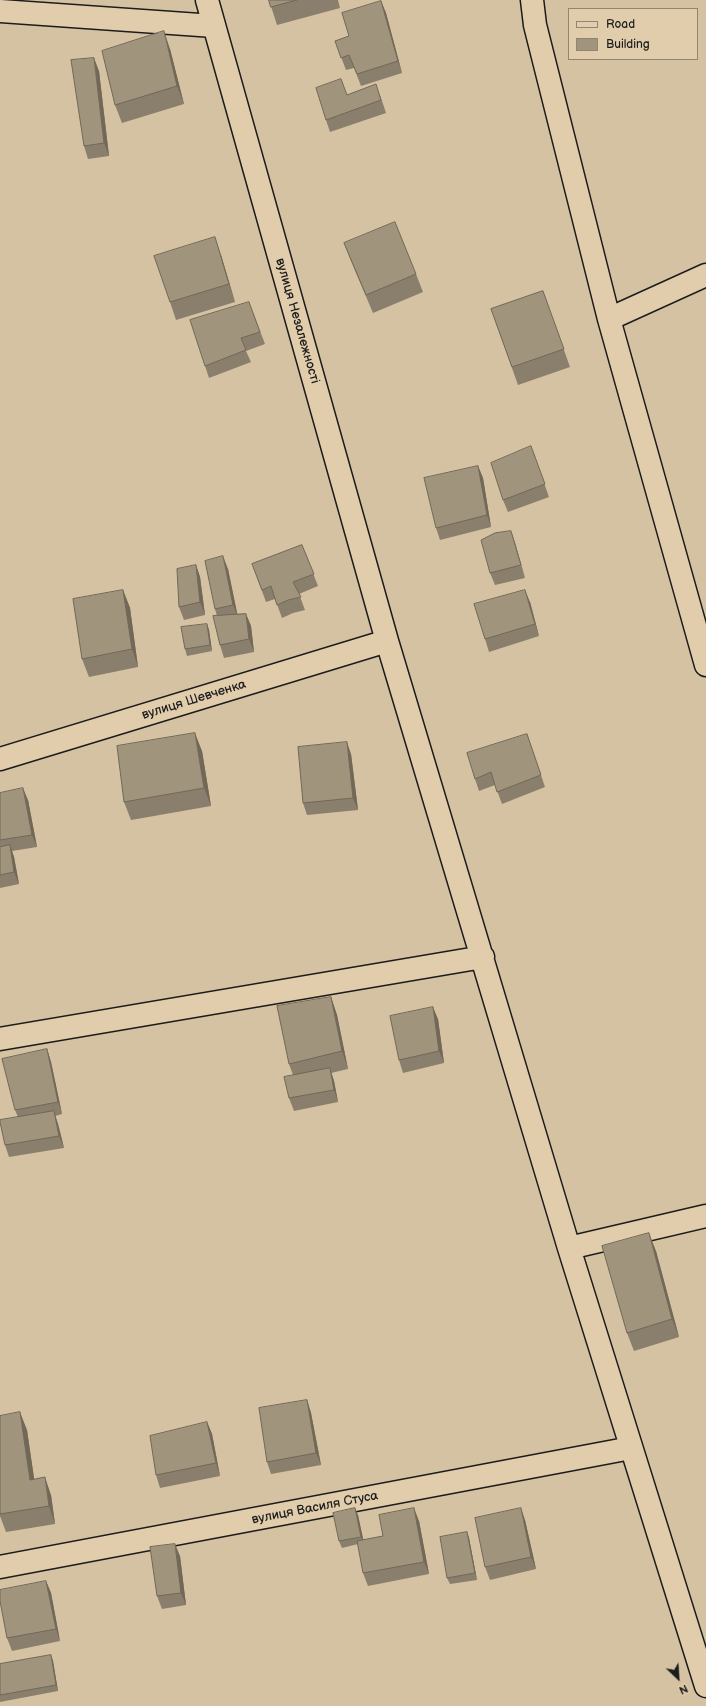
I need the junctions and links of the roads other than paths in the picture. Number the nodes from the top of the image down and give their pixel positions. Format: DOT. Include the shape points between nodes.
graph roads {
  1 [pos="207,0"];
  2 [pos="532,0"];
  3 [pos="0,11"];
  4 [pos="214,26"];
  5 [pos="706,275"];
  6 [pos="609,319"];
  7 [pos="387,641"];
  8 [pos="706,665"];
  9 [pos="0,759"];
  10 [pos="483,957"];
  11 [pos="0,1039"];
  12 [pos="706,1216"];
  13 [pos="569,1248"];
  14 [pos="630,1448"];
  15 [pos="0,1567"];
  16 [pos="706,1686"];
  1 -- 4 [label="street, вулиця Незалежності"];
  2 -- 6 [label="street" via="535,25"];
  3 -- 4 [label="street"];
  4 -- 7 [label="street, вулиця Незалежності"];
  5 -- 6 [label="street"];
  6 -- 8 [label="street"];
  7 -- 9 [label="street, вулиця Шевченка"];
  7 -- 10 [label="street, вулиця Незалежності"];
  10 -- 11 [label="street"];
  10 -- 13 [label="street, вулиця Незалежності"];
  12 -- 13 [label="street"];
  13 -- 14 [label="street, вулиця Незалежності"];
  14 -- 15 [label="street, вулиця Василя Стуса"];
  14 -- 16 [label="street, вулиця Незалежності"];
}
